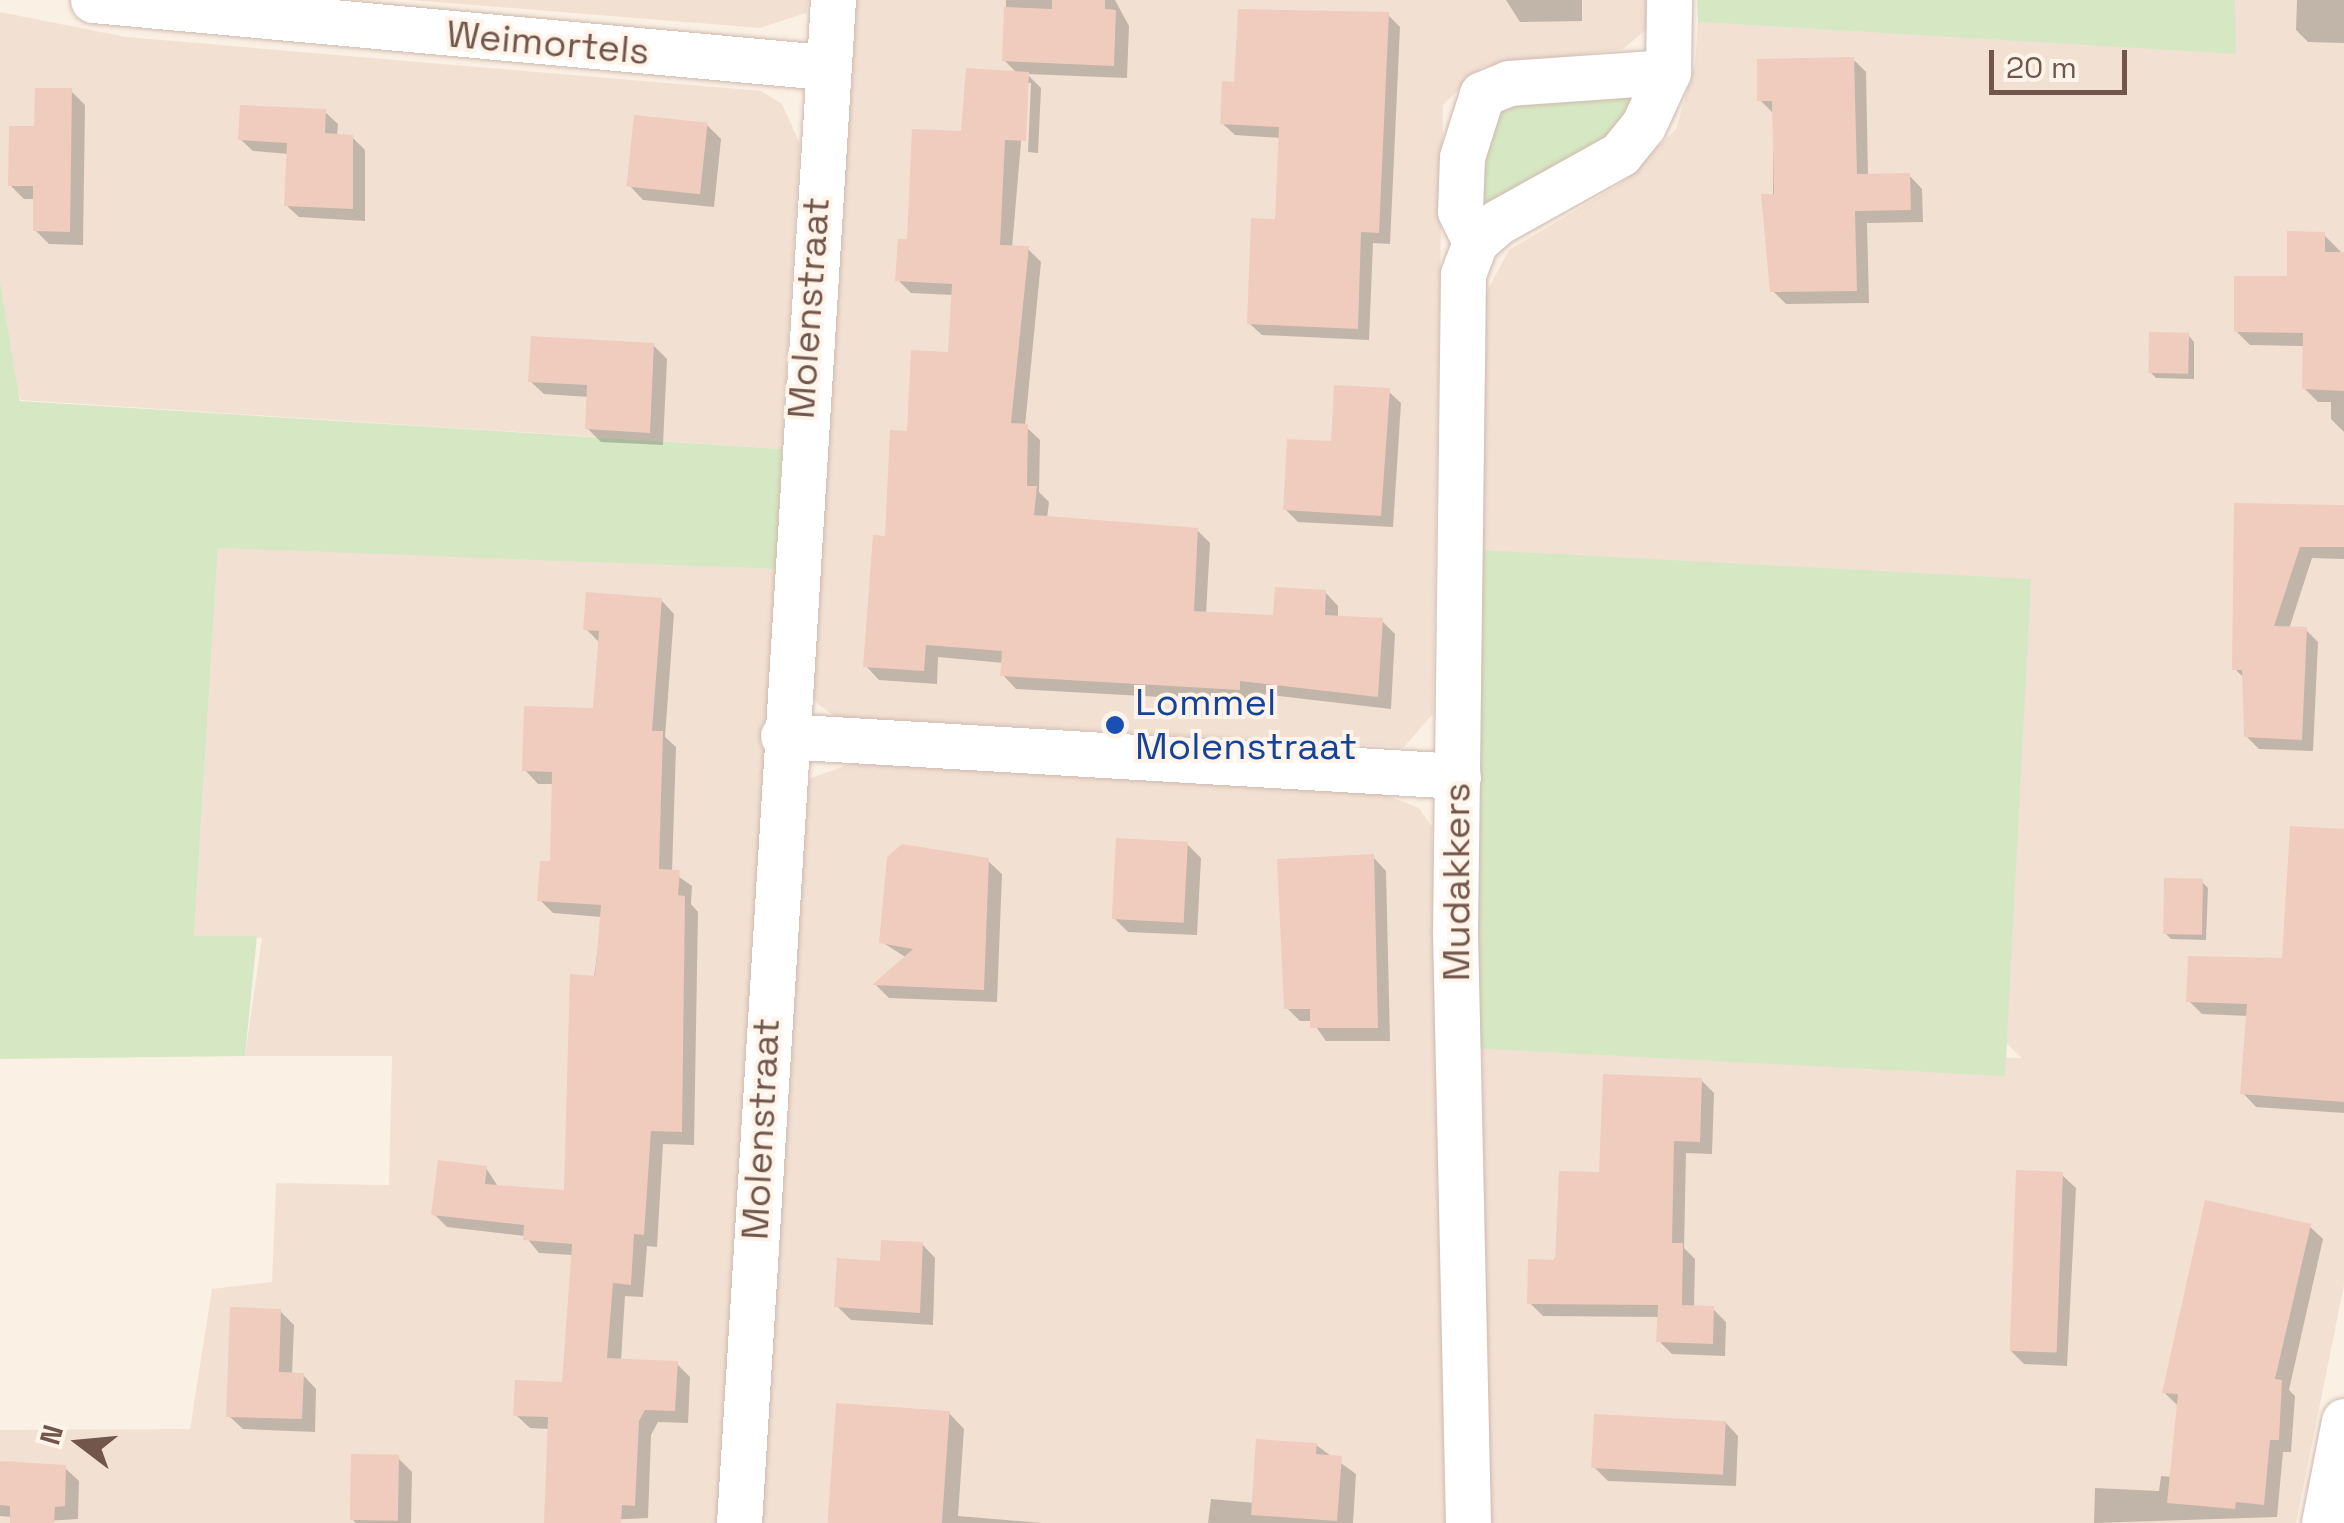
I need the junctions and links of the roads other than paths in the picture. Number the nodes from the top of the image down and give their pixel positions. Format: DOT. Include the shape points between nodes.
graph roads {
  1 [pos="93,0"];
  2 [pos="832,0"];
  3 [pos="1670,0"];
  4 [pos="824,67"];
  5 [pos="1668,72"];
  6 [pos="1475,242"];
  7 [pos="782,736"];
  8 [pos="1458,776"];
  9 [pos="2344,1422"];
  10 [pos="739,1523"];
  11 [pos="1468,1523"];
  12 [pos="2324,1523"];
  1 -- 4 [label="street, Weimortels"];
  2 -- 4 [label="street, Molenstraat"];
  3 -- 5 [label="street"];
  4 -- 7 [label="street, Molenstraat"];
  5 -- 6 [label="street" via="1644,126 1620,154 1540,196"];
  5 -- 6 [label="street" via="1509,83 1482,94 1462,156 1460,212"];
  6 -- 8 [label="street, Mudakkers" via="1460,318"];
  7 -- 8 [label="street"];
  7 -- 10 [label="street, Molenstraat"];
  8 -- 11 [label="street, Mudakkers" via="1455,933"];
  9 -- 12 [label="street"];
}
